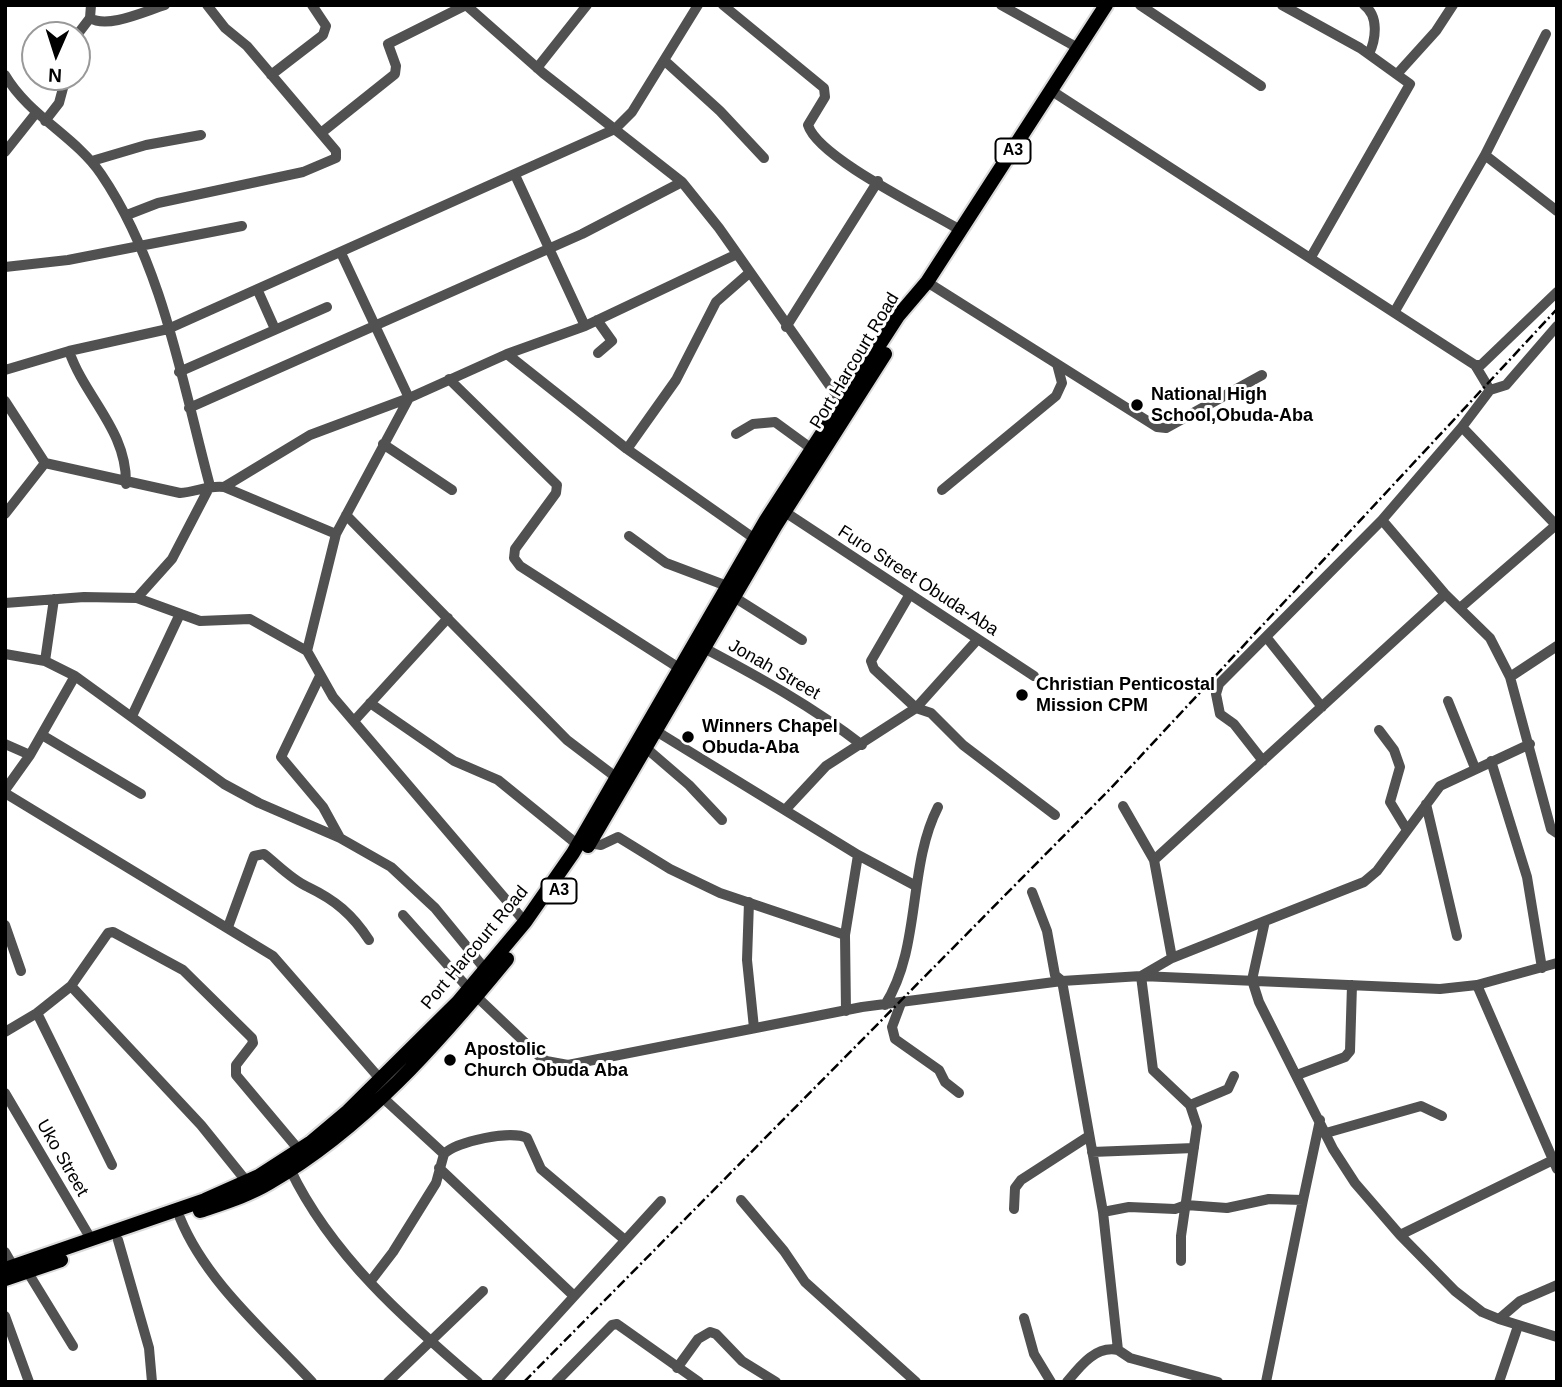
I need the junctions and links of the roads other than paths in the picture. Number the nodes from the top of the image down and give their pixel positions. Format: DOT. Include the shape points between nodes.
graph roads {
  1 [pos="91,5"];
  2 [pos="165,5"];
  3 [pos="207,5"];
  4 [pos="312,5"];
  5 [pos="466,5"];
  6 [pos="587,5"];
  7 [pos="698,5"];
  8 [pos="723,5"];
  9 [pos="1001,5"];
  10 [pos="1106,5"];
  11 [pos="1140,5"];
  12 [pos="1282,5"];
  13 [pos="1364,5"];
  14 [pos="1453,5"];
  15 [pos="90,18"];
  16 [pos="88,21"];
  17 [pos="1546,34"];
  18 [pos="1078,48"];
  19 [pos="1369,54"];
  20 [pos="665,61"];
  21 [pos="537,68"];
  22 [pos="1398,73"];
  23 [pos="5,75"];
  24 [pos="271,75"];
  25 [pos="1262,86"];
  26 [pos="62,91"];
  27 [pos="1052,91"];
  28 [pos="36,113"];
  29 [pos="45,121"];
  30 [pos="615,129"];
  31 [pos="321,133"];
  32 [pos="201,135"];
  33 [pos="5,152"];
  34 [pos="1485,155"];
  35 [pos="764,158"];
  36 [pos="92,161"];
  37 [pos="515,175"];
  38 [pos="878,181"];
  39 [pos="682,182"];
  40 [pos="1557,211"];
  41 [pos="127,215"];
  42 [pos="242,226"];
  43 [pos="960,230"];
  44 [pos="140,244"];
  45 [pos="548,248"];
  46 [pos="341,253"];
  47 [pos="735,255"];
  48 [pos="1311,257"];
  49 [pos="5,267"];
  50 [pos="748,274"];
  51 [pos="928,282"];
  52 [pos="258,291"];
  53 [pos="1557,292"];
  54 [pos="918,295"];
  55 [pos="327,307"];
  56 [pos="1395,311"];
  57 [pos="597,320"];
  58 [pos="377,324"];
  59 [pos="584,326"];
  60 [pos="1557,326"];
  61 [pos="786,327"];
  62 [pos="168,329"];
  63 [pos="275,329"];
  64 [pos="69,351"];
  65 [pos="598,353"];
  66 [pos="507,354"];
  67 [pos="1057,364"];
  68 [pos="1475,365"];
  69 [pos="5,370"];
  70 [pos="179,372"];
  71 [pos="1262,375"];
  72 [pos="449,379"];
  73 [pos="1490,390"];
  74 [pos="410,398"];
  75 [pos="5,401"];
  76 [pos="842,403"];
  77 [pos="189,408"];
  78 [pos="1462,427"];
  79 [pos="736,434"];
  80 [pos="383,444"];
  81 [pos="627,449"];
  82 [pos="812,449"];
  83 [pos="45,463"];
  84 [pos="126,484"];
  85 [pos="210,486"];
  86 [pos="224,487"];
  87 [pos="452,489"];
  88 [pos="942,490"];
  89 [pos="785,512"];
  90 [pos="5,514"];
  91 [pos="346,515"];
  92 [pos="1382,520"];
  93 [pos="1556,526"];
  94 [pos="336,534"];
  95 [pos="629,536"];
  96 [pos="755,539"];
  97 [pos="730,592"];
  98 [pos="910,594"];
  99 [pos="1446,594"];
  100 [pos="137,598"];
  101 [pos="54,599"];
  102 [pos="5,603"];
  103 [pos="1460,608"];
  104 [pos="179,616"];
  105 [pos="448,618"];
  106 [pos="1267,638"];
  107 [pos="978,639"];
  108 [pos="802,640"];
  109 [pos="1557,646"];
  110 [pos="704,648"];
  111 [pos="307,651"];
  112 [pos="5,654"];
  113 [pos="45,661"];
  114 [pos="679,668"];
  115 [pos="75,676"];
  116 [pos="320,676"];
  117 [pos="1034,676"];
  118 [pos="1510,677"];
  119 [pos="1448,701"];
  120 [pos="370,703"];
  121 [pos="1322,707"];
  122 [pos="916,708"];
  123 [pos="132,716"];
  124 [pos="354,721"];
  125 [pos="1379,730"];
  126 [pos="656,731"];
  127 [pos="42,735"];
  128 [pos="5,744"];
  129 [pos="1530,744"];
  130 [pos="862,745"];
  131 [pos="646,748"];
  132 [pos="30,755"];
  133 [pos="1263,761"];
  134 [pos="1491,761"];
  135 [pos="1475,768"];
  136 [pos="617,778"];
  137 [pos="5,792"];
  138 [pos="141,794"];
  139 [pos="1426,804"];
  140 [pos="1123,806"];
  141 [pos="938,807"];
  142 [pos="785,810"];
  143 [pos="1055,815"];
  144 [pos="722,820"];
  145 [pos="1407,830"];
  146 [pos="1557,833"];
  147 [pos="340,838"];
  148 [pos="584,844"];
  149 [pos="858,855"];
  150 [pos="1154,860"];
  151 [pos="916,886"];
  152 [pos="1032,892"];
  153 [pos="749,902"];
  154 [pos="403,915"];
  155 [pos="1265,921"];
  156 [pos="525,922"];
  157 [pos="5,925"];
  158 [pos="228,928"];
  159 [pos="845,935"];
  160 [pos="1457,936"];
  161 [pos="369,940"];
  162 [pos="507,952"];
  163 [pos="1172,958"];
  164 [pos="1557,963"];
  165 [pos="1542,968"];
  166 [pos="485,970"];
  167 [pos="21,971"];
  168 [pos="1141,976"];
  169 [pos="1062,981"];
  170 [pos="1252,981"];
  171 [pos="1352,985"];
  172 [pos="1477,985"];
  173 [pos="71,986"];
  174 [pos="473,993"];
  175 [pos="901,1003"];
  176 [pos="885,1005"];
  177 [pos="846,1011"];
  178 [pos="37,1013"];
  179 [pos="754,1028"];
  180 [pos="5,1032"];
  181 [pos="1297,1075"];
  182 [pos="1234,1076"];
  183 [pos="381,1080"];
  184 [pos="5,1093"];
  185 [pos="959,1093"];
  186 [pos="381,1096"];
  187 [pos="1190,1105"];
  188 [pos="1441,1116"];
  189 [pos="1320,1119"];
  190 [pos="1326,1133"];
  191 [pos="1089,1136"];
  192 [pos="1194,1148"];
  193 [pos="299,1150"];
  194 [pos="1092,1152"];
  195 [pos="444,1154"];
  196 [pos="1555,1164"];
  197 [pos="111,1165"];
  198 [pos="439,1167"];
  199 [pos="290,1169"];
  200 [pos="247,1182"];
  201 [pos="741,1200"];
  202 [pos="1303,1200"];
  203 [pos="661,1201"];
  204 [pos="1186,1205"];
  205 [pos="1014,1209"];
  206 [pos="1103,1212"];
  207 [pos="180,1218"];
  208 [pos="1400,1236"];
  209 [pos="91,1239"];
  210 [pos="118,1240"];
  211 [pos="625,1240"];
  212 [pos="5,1252"];
  213 [pos="1181,1261"];
  214 [pos="9,1267"];
  215 [pos="27,1271"];
  216 [pos="5,1279"];
  217 [pos="370,1282"];
  218 [pos="1557,1285"];
  219 [pos="483,1291"];
  220 [pos="574,1296"];
  221 [pos="5,1316"];
  222 [pos="1024,1318"];
  223 [pos="1499,1320"];
  224 [pos="1518,1326"];
  225 [pos="1557,1337"];
  226 [pos="430,1342"];
  227 [pos="73,1346"];
  228 [pos="1118,1350"];
  229 [pos="677,1367"];
  230 [pos="560,1380"];
  231 [pos="29,1382"];
  232 [pos="152,1382"];
  233 [pos="312,1382"];
  234 [pos="388,1382"];
  235 [pos="478,1382"];
  236 [pos="496,1382"];
  237 [pos="699,1382"];
  238 [pos="776,1382"];
  239 [pos="916,1382"];
  240 [pos="1051,1382"];
  241 [pos="1067,1382"];
  242 [pos="1218,1382"];
  243 [pos="1266,1382"];
  244 [pos="1499,1382"];
  1 -- 15 [label="street"];
  2 -- 15 [label="street" via="110,20"];
  3 -- 24 [label="street"];
  4 -- 24 [label="street" via="326,26 323,35"];
  5 -- 21 [label="street"];
  5 -- 31 [label="street" via="388,44 397,66 395,75"];
  6 -- 21 [label="street"];
  7 -- 20 [label="street"];
  8 -- 38 [label="street" via="824,88 825,97 810,117 810,131 832,155"];
  9 -- 18 [label="street"];
  10 -- 18 [label="highway, A3"];
  11 -- 25 [label="street"];
  12 -- 19 [label="street"];
  13 -- 19 [label="street" via="1373,16 1374,43"];
  14 -- 22 [label="street"];
  15 -- 16 [label="street"];
  17 -- 34 [label="street"];
  18 -- 27 [label="highway, A3"];
  19 -- 22 [label="street"];
  20 -- 30 [label="street"];
  20 -- 35 [label="street"];
  21 -- 30 [label="street"];
  22 -- 48 [label="street" via="1408,80 1408,89"];
  23 -- 28 [label="street"];
  24 -- 31 [label="street"];
  26 -- 29 [label="street"];
  27 -- 43 [label="highway, A3"];
  27 -- 48 [label="street"];
  28 -- 29 [label="street"];
  28 -- 33 [label="street"];
  29 -- 36 [label="street"];
  30 -- 37 [label="street"];
  30 -- 39 [label="street"];
  31 -- 41 [label="street" via="336,151 334,160 303,172 158,203"];
  32 -- 36 [label="street"];
  34 -- 40 [label="street"];
  34 -- 56 [label="street"];
  36 -- 41 [label="street"];
  37 -- 45 [label="street"];
  37 -- 46 [label="street"];
  38 -- 43 [label="street"];
  38 -- 61 [label="street"];
  39 -- 45 [label="street"];
  39 -- 47 [label="street"];
  41 -- 44 [label="street"];
  42 -- 44 [label="street"];
  43 -- 51 [label="highway, A3"];
  44 -- 49 [label="street" via="68,260"];
  44 -- 62 [label="street"];
  45 -- 58 [label="street"];
  45 -- 59 [label="street"];
  46 -- 52 [label="street"];
  46 -- 58 [label="street"];
  47 -- 50 [label="street"];
  47 -- 57 [label="street"];
  48 -- 56 [label="street"];
  50 -- 61 [label="street"];
  50 -- 81 [label="street" via="709,313 676,380"];
  51 -- 54 [label="highway, A3"];
  51 -- 67 [label="street"];
  52 -- 62 [label="street"];
  52 -- 63 [label="street"];
  53 -- 68 [label="street" via="1496,353"];
  54 -- 76 [label="highway, Port Harcourt Road / A3" via="898,316"];
  54 -- 89 [label="highway, Port Harcourt Road / A3"];
  55 -- 63 [label="street"];
  56 -- 68 [label="street"];
  57 -- 59 [label="street"];
  57 -- 65 [label="street" via="612,341"];
  58 -- 74 [label="street"];
  58 -- 77 [label="street"];
  59 -- 66 [label="street"];
  60 -- 73 [label="street" via="1506,385"];
  61 -- 76 [label="street"];
  62 -- 64 [label="street"];
  62 -- 70 [label="street"];
  63 -- 70 [label="street"];
  64 -- 69 [label="street"];
  64 -- 84 [label="street" via="87,392 112,425 127,467"];
  66 -- 72 [label="street"];
  66 -- 81 [label="street"];
  67 -- 71 [label="street" via="1157,427 1166,428"];
  67 -- 88 [label="street" via="1062,383 1056,396"];
  68 -- 73 [label="street"];
  70 -- 77 [label="street"];
  72 -- 74 [label="street"];
  72 -- 114 [label="street" via="557,485 515,549 520,566"];
  73 -- 78 [label="street"];
  74 -- 80 [label="street"];
  74 -- 86 [label="street" via="310,435"];
  75 -- 83 [label="street"];
  76 -- 82 [label="highway, Port Harcourt Road / A3"];
  77 -- 85 [label="street"];
  78 -- 92 [label="street"];
  78 -- 93 [label="street"];
  79 -- 82 [label="street" via="752,424 775,422"];
  80 -- 87 [label="street"];
  80 -- 91 [label="street"];
  81 -- 96 [label="street"];
  82 -- 96 [label="highway, Port Harcourt Road / A3"];
  83 -- 84 [label="street"];
  83 -- 90 [label="street"];
  84 -- 85 [label="street" via="180,493"];
  85 -- 86 [label="street"];
  85 -- 100 [label="street" via="172,559"];
  86 -- 94 [label="street"];
  89 -- 97 [label="highway, Port Harcourt Road / A3"];
  89 -- 98 [label="street, Furo Street Obuda-Aba"];
  91 -- 94 [label="street"];
  91 -- 105 [label="street"];
  92 -- 99 [label="street"];
  92 -- 106 [label="street"];
  93 -- 103 [label="street"];
  94 -- 111 [label="street"];
  95 -- 97 [label="street" via="666,563"];
  96 -- 97 [label="highway, Port Harcourt Road / A3"];
  97 -- 108 [label="street"];
  97 -- 110 [label="highway, Port Harcourt Road / A3"];
  97 -- 114 [label="highway, Port Harcourt Road / A3"];
  98 -- 107 [label="street, Furo Street Obuda-Aba"];
  98 -- 122 [label="street" via="871,664"];
  99 -- 103 [label="street"];
  99 -- 121 [label="street"];
  100 -- 101 [label="street"];
  100 -- 104 [label="street"];
  101 -- 102 [label="street"];
  101 -- 113 [label="street"];
  103 -- 118 [label="street" via="1489,638"];
  104 -- 111 [label="street" via="208,622 250,619"];
  104 -- 123 [label="street"];
  105 -- 120 [label="street"];
  105 -- 136 [label="street" via="567,740"];
  106 -- 121 [label="street"];
  106 -- 133 [label="street" via="1226,676 1216,694 1220,713"];
  107 -- 117 [label="street, Furo Street Obuda-Aba"];
  107 -- 122 [label="street"];
  109 -- 118 [label="street"];
  110 -- 126 [label="highway, Port Harcourt Road / A3"];
  110 -- 130 [label="street, Jonah Street" via="763,679"];
  111 -- 116 [label="street"];
  112 -- 113 [label="street"];
  113 -- 115 [label="street"];
  114 -- 136 [label="highway, Port Harcourt Road / A3"];
  115 -- 123 [label="street"];
  115 -- 127 [label="street"];
  116 -- 124 [label="street"];
  116 -- 147 [label="street" via="281,757 323,807"];
  118 -- 129 [label="street"];
  119 -- 135 [label="street"];
  120 -- 124 [label="street"];
  120 -- 148 [label="street" via="454,761 498,780"];
  121 -- 133 [label="street"];
  122 -- 130 [label="street"];
  122 -- 143 [label="street" via="931,712 963,745"];
  123 -- 147 [label="street" via="224,784"];
  124 -- 156 [label="street"];
  125 -- 145 [label="street" via="1394,750 1399,767 1390,802"];
  126 -- 131 [label="highway, Port Harcourt Road / A3"];
  126 -- 142 [label="street"];
  127 -- 132 [label="street"];
  127 -- 138 [label="street"];
  128 -- 132 [label="street"];
  129 -- 134 [label="street"];
  129 -- 146 [label="street" via="1551,829"];
  130 -- 142 [label="street" via="826,766"];
  131 -- 144 [label="street"];
  131 -- 148 [label="highway, Port Harcourt Road / A3"];
  132 -- 137 [label="street"];
  133 -- 150 [label="street"];
  134 -- 135 [label="street"];
  134 -- 165 [label="street" via="1527,877"];
  135 -- 139 [label="street" via="1440,786"];
  136 -- 148 [label="highway, Port Harcourt Road / A3"];
  137 -- 158 [label="street"];
  139 -- 145 [label="street"];
  139 -- 160 [label="street"];
  140 -- 150 [label="street"];
  141 -- 151 [label="street" via="925,834"];
  142 -- 149 [label="street"];
  145 -- 155 [label="street" via="1377,872 1364,882"];
  147 -- 166 [label="street" via="391,867 435,908"];
  148 -- 153 [label="street" via="595,846 618,837 670,869"];
  148 -- 156 [label="highway, Port Harcourt Road / A3"];
  148 -- 162 [label="highway, Port Harcourt Road / A3" via="553,901"];
  149 -- 151 [label="street"];
  149 -- 159 [label="street"];
  150 -- 163 [label="street"];
  151 -- 176 [label="street" via="904,958"];
  152 -- 169 [label="street" via="1047,930 1055,975"];
  153 -- 159 [label="street"];
  153 -- 179 [label="street" via="747,977"];
  154 -- 174 [label="street"];
  155 -- 163 [label="street"];
  155 -- 170 [label="street"];
  156 -- 162 [label="highway, Port Harcourt Road / A3"];
  157 -- 167 [label="street"];
  158 -- 161 [label="street" via="254,856 264,854 357,921"];
  158 -- 183 [label="street" via="285,967"];
  159 -- 177 [label="street"];
  162 -- 166 [label="highway, Port Harcourt Road / A3"];
  162 -- 174 [label="highway, Port Harcourt Road / A3"];
  163 -- 168 [label="street"];
  164 -- 165 [label="street"];
  165 -- 172 [label="street"];
  166 -- 174 [label="highway, Port Harcourt Road / A3"];
  168 -- 169 [label="street"];
  168 -- 170 [label="street"];
  168 -- 187 [label="street" via="1153,1070"];
  169 -- 175 [label="street"];
  169 -- 191 [label="street"];
  170 -- 171 [label="street"];
  170 -- 181 [label="street"];
  171 -- 172 [label="street" via="1440,989"];
  171 -- 181 [label="street" via="1350,1051"];
  172 -- 196 [label="street"];
  173 -- 178 [label="street"];
  173 -- 193 [label="street" via="111,932 183,970 252,1038 236,1065 236,1075"];
  173 -- 200 [label="street" via="201,1125"];
  174 -- 179 [label="street" via="538,1055 568,1065"];
  174 -- 183 [label="highway, Port Harcourt Road / A3"];
  174 -- 186 [label="highway, Port Harcourt Road / A3"];
  175 -- 176 [label="street"];
  175 -- 185 [label="street" via="892,1027 895,1039 939,1070"];
  176 -- 177 [label="street"];
  177 -- 179 [label="street"];
  178 -- 180 [label="street"];
  178 -- 197 [label="street"];
  181 -- 189 [label="street"];
  182 -- 187 [label="street" via="1228,1089"];
  183 -- 193 [label="highway, Port Harcourt Road / A3"];
  184 -- 209 [label="street, Uko Street"];
  186 -- 195 [label="street"];
  186 -- 199 [label="highway, Port Harcourt Road / A3"];
  187 -- 192 [label="street" via="1197,1126"];
  188 -- 190 [label="street" via="1421,1106"];
  189 -- 190 [label="street"];
  189 -- 202 [label="street"];
  190 -- 208 [label="street" via="1355,1183"];
  191 -- 194 [label="street"];
  191 -- 205 [label="street" via="1021,1180 1015,1188"];
  192 -- 194 [label="street"];
  192 -- 204 [label="street"];
  193 -- 200 [label="highway, Port Harcourt Road / A3"];
  194 -- 206 [label="street"];
  195 -- 198 [label="street"];
  195 -- 211 [label="street" via="464,1143 523,1135 541,1169"];
  196 -- 208 [label="street"];
  198 -- 217 [label="street" via="436,1183"];
  198 -- 220 [label="street"];
  199 -- 207 [label="highway, Port Harcourt Road / A3" via="239,1198"];
  199 -- 217 [label="street" via="338,1247"];
  200 -- 209 [label="highway, Port Harcourt Road / A3"];
  201 -- 239 [label="street" via="805,1282"];
  202 -- 204 [label="street" via="1269,1199 1227,1208"];
  202 -- 243 [label="street"];
  203 -- 211 [label="street"];
  204 -- 206 [label="street"];
  204 -- 213 [label="street"];
  206 -- 228 [label="street"];
  207 -- 210 [label="highway, Port Harcourt Road / A3"];
  207 -- 233 [label="street" via="195,1251 219,1282"];
  208 -- 223 [label="street" via="1455,1291"];
  209 -- 214 [label="highway, Port Harcourt Road / A3"];
  210 -- 215 [label="highway, Port Harcourt Road / A3"];
  210 -- 232 [label="street" via="149,1348"];
  211 -- 220 [label="street"];
  212 -- 214 [label="street"];
  215 -- 216 [label="highway, Port Harcourt Road / A3"];
  215 -- 227 [label="street"];
  217 -- 226 [label="street"];
  218 -- 223 [label="street" via="1520,1301"];
  219 -- 226 [label="street"];
  220 -- 236 [label="street"];
  221 -- 231 [label="street"];
  222 -- 240 [label="street" via="1034,1354"];
  223 -- 224 [label="street"];
  224 -- 225 [label="street"];
  224 -- 244 [label="street"];
  226 -- 234 [label="street"];
  226 -- 235 [label="street"];
  228 -- 241 [label="street" via="1098,1352"];
  228 -- 242 [label="street" via="1130,1358"];
  229 -- 230 [label="street" via="617,1324"];
  229 -- 237 [label="street"];
  229 -- 238 [label="street" via="698,1339 710,1332 741,1361"];
}
